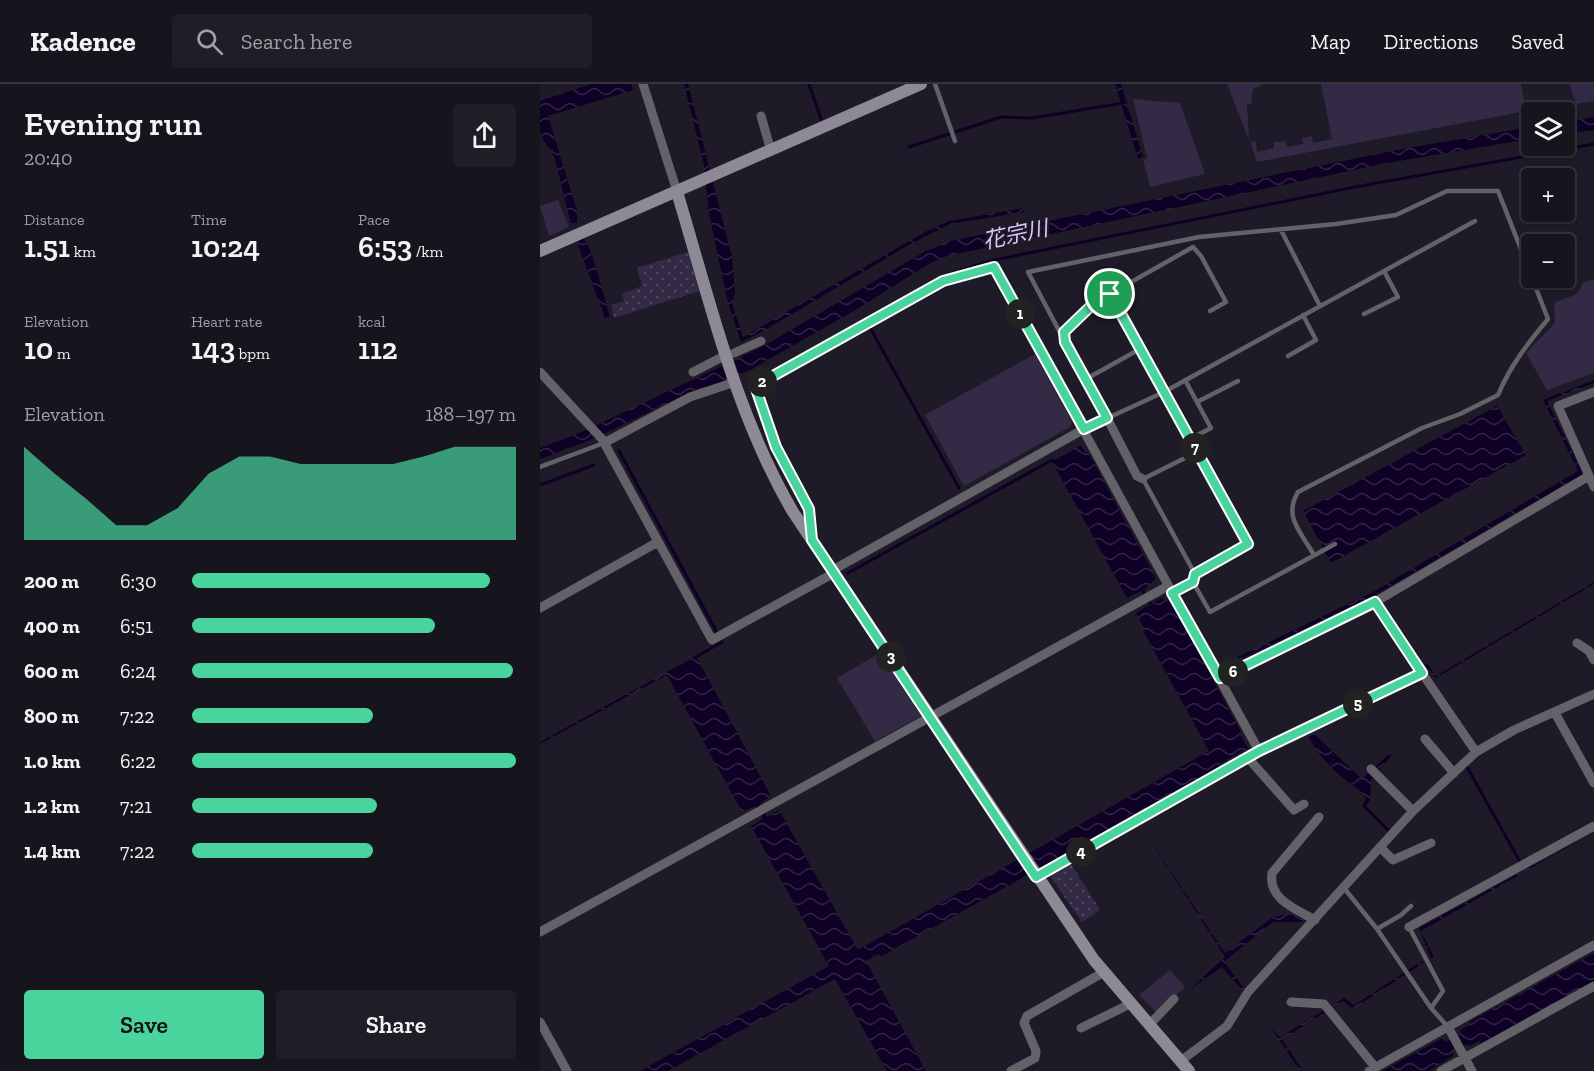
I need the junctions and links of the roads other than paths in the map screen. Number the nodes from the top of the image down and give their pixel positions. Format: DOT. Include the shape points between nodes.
graph roads {
  1 [pos="643,84"];
  2 [pos="921,84"];
  3 [pos="935,84"];
  4 [pos="761,116"];
  5 [pos="955,141"];
  6 [pos="769,144"];
  7 [pos="676,189"];
  8 [pos="1475,221"];
  9 [pos="1281,230"];
  10 [pos="1521,249"];
  11 [pos="540,251"];
  12 [pos="1384,271"];
  13 [pos="1536,288"];
  14 [pos="1110,294"];
  15 [pos="1320,306"];
  16 [pos="1210,311"];
  17 [pos="1364,314"];
  18 [pos="1303,315"];
  19 [pos="761,341"];
  20 [pos="1065,342"];
  21 [pos="1140,349"];
  22 [pos="729,355"];
  23 [pos="1288,356"];
  24 [pos="540,372"];
  25 [pos="693,372"];
  26 [pos="1086,379"];
  27 [pos="734,380"];
  28 [pos="1185,380"];
  29 [pos="1238,381"];
  30 [pos="1164,392"];
  31 [pos="1594,392"];
  32 [pos="1197,402"];
  33 [pos="1107,418"];
  34 [pos="1084,429"];
  35 [pos="1190,439"];
  36 [pos="603,441"];
  37 [pos="1197,452"];
  38 [pos="540,467"];
  39 [pos="1589,476"];
  40 [pos="1143,479"];
  41 [pos="1594,487"];
  42 [pos="812,540"];
  43 [pos="658,542"];
  44 [pos="1335,543"];
  45 [pos="1314,555"];
  46 [pos="834,572"];
  47 [pos="1195,574"];
  48 [pos="1193,582"];
  49 [pos="1170,589"];
  50 [pos="1375,602"];
  51 [pos="540,608"];
  52 [pos="1577,643"];
  53 [pos="1594,660"];
  54 [pos="1422,673"];
  55 [pos="1220,678"];
  56 [pos="1594,694"];
  57 [pos="1555,713"];
  58 [pos="930,717"];
  59 [pos="1425,739"];
  60 [pos="1259,751"];
  61 [pos="1476,752"];
  62 [pos="1248,758"];
  63 [pos="1371,768"];
  64 [pos="1454,773"];
  65 [pos="1594,783"];
  66 [pos="1304,804"];
  67 [pos="1413,811"];
  68 [pos="1319,817"];
  69 [pos="1594,826"];
  70 [pos="1431,843"];
  71 [pos="1380,847"];
  72 [pos="1035,875"];
  73 [pos="1344,888"];
  74 [pos="1411,906"];
  75 [pos="1315,920"];
  76 [pos="1409,927"];
  77 [pos="1377,929"];
  78 [pos="540,932"];
  79 [pos="1594,945"];
  80 [pos="1104,972"];
  81 [pos="1594,986"];
  82 [pos="1174,999"];
  83 [pos="1291,1002"];
  84 [pos="1132,1003"];
  85 [pos="1431,1008"];
  86 [pos="540,1022"];
  87 [pos="1150,1024"];
  88 [pos="1081,1028"];
  89 [pos="1450,1029"];
  90 [pos="1464,1056"];
  91 [pos="1182,1060"];
  92 [pos="1372,1069"];
  93 [pos="567,1071"];
  94 [pos="1011,1071"];
  95 [pos="1189,1071"];
  96 [pos="1441,1071"];
  97 [pos="1472,1071"];
  1 -- 7 [label="street"];
  2 -- 7 [label="street"];
  3 -- 5 [label="lane"];
  4 -- 6 [label="street"];
  7 -- 11 [label="street"];
  7 -- 22 [label="street"];
  8 -- 12 [label="lane"];
  9 -- 10 [label="lane" via="1396,215 1447,191 1498,191"];
  9 -- 15 [label="lane"];
  9 -- 20 [label="lane" via="1199,237 1028,272"];
  12 -- 15 [label="lane"];
  12 -- 17 [label="lane" via="1398,297"];
  13 -- 45 [label="lane" via="1548,319 1526,345 1498,395 1422,428 1298,492 1290,513"];
  14 -- 16 [label="lane" via="1193,247 1226,302"];
  14 -- 20 [label="lane" via="1094,303 1064,332"];
  14 -- 21 [label="lane"];
  15 -- 18 [label="lane"];
  18 -- 23 [label="lane" via="1316,340"];
  18 -- 28 [label="lane"];
  19 -- 22 [label="street"];
  20 -- 26 [label="lane"];
  21 -- 26 [label="lane"];
  21 -- 30 [label="lane"];
  22 -- 25 [label="street"];
  22 -- 27 [label="street"];
  24 -- 36 [label="street"];
  26 -- 33 [label="lane"];
  27 -- 36 [label="street" via="690,397"];
  27 -- 42 [label="street" via="761,453"];
  28 -- 30 [label="lane"];
  28 -- 32 [label="lane"];
  29 -- 32 [label="lane"];
  30 -- 33 [label="lane"];
  30 -- 35 [label="lane"];
  31 -- 39 [label="street" via="1558,406"];
  32 -- 35 [label="lane" via="1211,428"];
  33 -- 34 [label="lane"];
  33 -- 40 [label="street" via="1137,476"];
  34 -- 42 [label="street" via="994,267 943,281 755,386 776,447 809,509"];
  34 -- 46 [label="street"];
  34 -- 49 [label="street"];
  35 -- 37 [label="lane"];
  36 -- 38 [label="lane"];
  36 -- 43 [label="street"];
  37 -- 40 [label="lane"];
  37 -- 47 [label="lane" via="1248,544"];
  39 -- 41 [label="street"];
  39 -- 50 [label="street"];
  40 -- 47 [label="lane"];
  42 -- 46 [label="street"];
  43 -- 46 [label="street" via="712,640"];
  43 -- 51 [label="street"];
  44 -- 45 [label="lane"];
  45 -- 48 [label="lane" via="1210,612"];
  46 -- 58 [label="street"];
  47 -- 48 [label="lane"];
  48 -- 49 [label="lane"];
  49 -- 55 [label="street"];
  49 -- 58 [label="street"];
  50 -- 54 [label="street"];
  50 -- 55 [label="street"];
  52 -- 53 [label="street"];
  54 -- 60 [label="street"];
  54 -- 61 [label="street"];
  55 -- 60 [label="street"];
  56 -- 57 [label="street"];
  57 -- 61 [label="street"];
  57 -- 65 [label="street"];
  58 -- 72 [label="street"];
  58 -- 78 [label="street"];
  59 -- 64 [label="street"];
  60 -- 62 [label="street"];
  61 -- 64 [label="street"];
  62 -- 66 [label="street" via="1294,810"];
  62 -- 72 [label="street"];
  63 -- 67 [label="street"];
  64 -- 67 [label="street"];
  67 -- 71 [label="street"];
  68 -- 75 [label="street" via="1272,873 1270,885 1285,903"];
  69 -- 76 [label="street"];
  70 -- 71 [label="street" via="1393,860"];
  71 -- 73 [label="street"];
  72 -- 80 [label="street"];
  73 -- 75 [label="street"];
  73 -- 77 [label="lane"];
  74 -- 77 [label="lane"];
  75 -- 91 [label="street" via="1248,993 1227,1026"];
  76 -- 85 [label="lane" via="1443,991"];
  77 -- 85 [label="lane"];
  79 -- 89 [label="street"];
  80 -- 84 [label="street"];
  80 -- 94 [label="street" via="1027,1016 1024,1023 1036,1051 1035,1058"];
  81 -- 90 [label="street"];
  82 -- 87 [label="street"];
  83 -- 92 [label="street" via="1324,1004"];
  84 -- 87 [label="street"];
  84 -- 88 [label="street"];
  85 -- 89 [label="lane"];
  86 -- 93 [label="street"];
  87 -- 91 [label="street"];
  89 -- 90 [label="street"];
  89 -- 92 [label="street"];
  90 -- 96 [label="street"];
  90 -- 97 [label="street"];
  91 -- 95 [label="street"];
}
